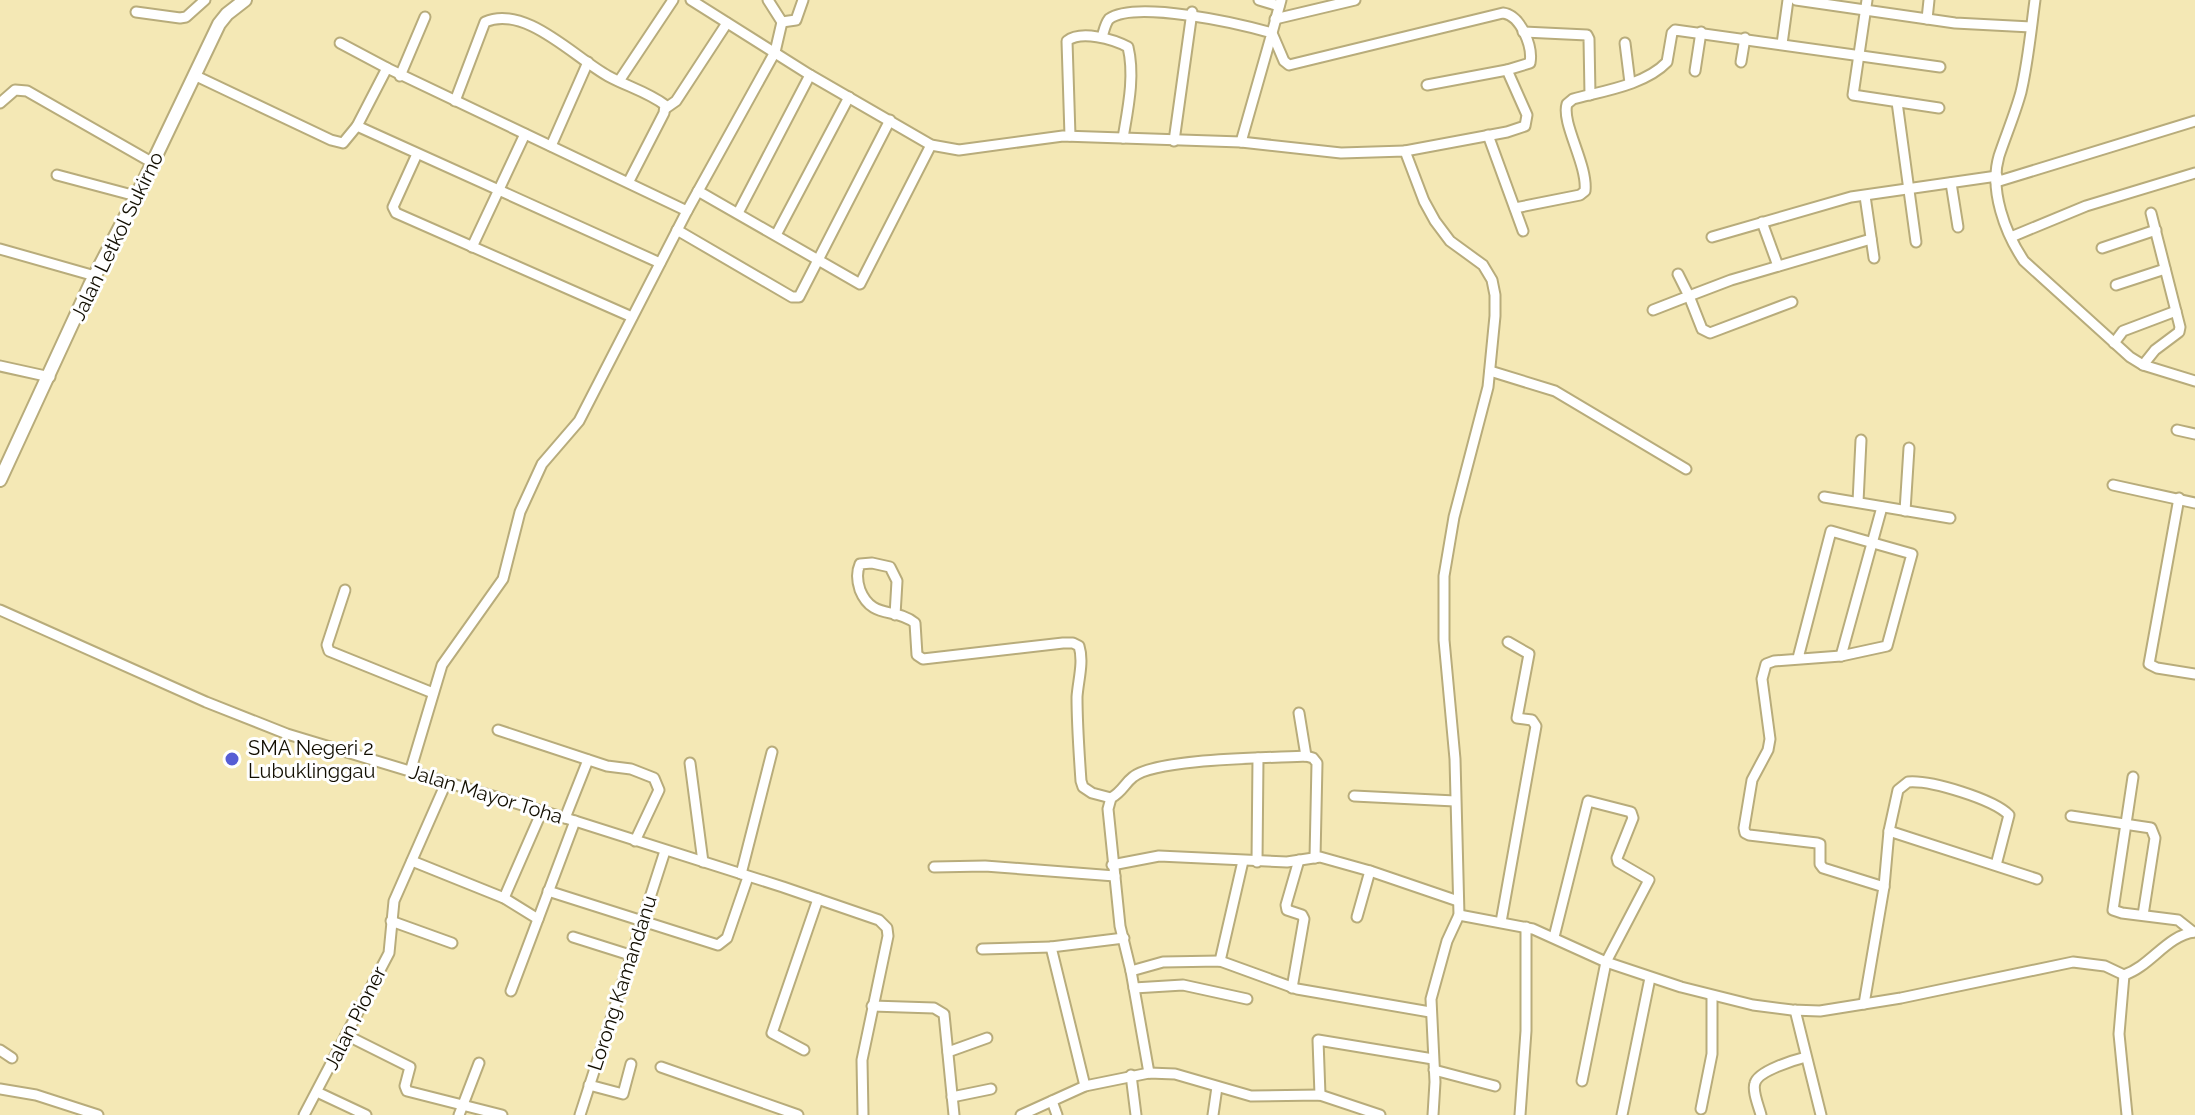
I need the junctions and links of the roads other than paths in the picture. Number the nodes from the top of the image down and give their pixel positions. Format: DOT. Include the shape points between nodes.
graph roads {
  1 [pos="205,0"];
  2 [pos="673,0"];
  3 [pos="691,0"];
  4 [pos="768,0"];
  5 [pos="803,0"];
  6 [pos="1259,0"];
  7 [pos="1355,0"];
  8 [pos="1788,0"];
  9 [pos="1796,0"];
  10 [pos="1929,0"];
  11 [pos="2035,0"];
  12 [pos="240,1"];
  13 [pos="1499,2"];
  14 [pos="1829,2"];
  15 [pos="1280,3"];
  16 [pos="1182,5"];
  17 [pos="1866,5"];
  18 [pos="136,12"];
  19 [pos="1192,12"];
  20 [pos="1503,13"];
  21 [pos="425,17"];
  22 [pos="1275,19"];
  23 [pos="1927,19"];
  24 [pos="782,22"];
  25 [pos="727,23"];
  26 [pos="2031,27"];
  27 [pos="1523,32"];
  28 [pos="1701,32"];
  29 [pos="1272,33"];
  30 [pos="1102,37"];
  31 [pos="1745,38"];
  32 [pos="340,43"];
  33 [pos="1625,43"];
  34 [pos="1782,44"];
  35 [pos="775,52"];
  36 [pos="1859,54"];
  37 [pos="588,62"];
  38 [pos="1741,62"];
  39 [pos="1940,67"];
  40 [pos="387,68"];
  41 [pos="1507,70"];
  42 [pos="1695,71"];
  43 [pos="194,75"];
  44 [pos="810,75"];
  45 [pos="400,76"];
  46 [pos="619,81"];
  47 [pos="1630,83"];
  48 [pos="1427,85"];
  49 [pos="1590,95"];
  50 [pos="849,97"];
  51 [pos="455,101"];
  52 [pos="1897,102"];
  53 [pos="0,103"];
  54 [pos="666,108"];
  55 [pos="1939,108"];
  56 [pos="890,120"];
  57 [pos="2195,121"];
  58 [pos="357,126"];
  59 [pos="525,134"];
  60 [pos="1488,135"];
  61 [pos="1070,136"];
  62 [pos="1123,138"];
  63 [pos="1174,141"];
  64 [pos="1241,142"];
  65 [pos="931,145"];
  66 [pos="551,146"];
  67 [pos="1405,151"];
  68 [pos="417,154"];
  69 [pos="153,163"];
  70 [pos="2195,173"];
  71 [pos="57,175"];
  72 [pos="1996,179"];
  73 [pos="629,181"];
  74 [pos="1951,183"];
  75 [pos="1908,190"];
  76 [pos="498,191"];
  77 [pos="698,191"];
  78 [pos="136,196"];
  79 [pos="1865,196"];
  80 [pos="1515,208"];
  81 [pos="687,211"];
  82 [pos="738,213"];
  83 [pos="2151,213"];
  84 [pos="1762,222"];
  85 [pos="1958,227"];
  86 [pos="677,230"];
  87 [pos="2156,230"];
  88 [pos="1523,231"];
  89 [pos="776,235"];
  90 [pos="1712,237"];
  91 [pos="2011,237"];
  92 [pos="1871,239"];
  93 [pos="1916,242"];
  94 [pos="472,247"];
  95 [pos="2102,248"];
  96 [pos="0,249"];
  97 [pos="1874,258"];
  98 [pos="818,260"];
  99 [pos="660,263"];
  100 [pos="1778,266"];
  101 [pos="2165,269"];
  102 [pos="1678,274"];
  103 [pos="95,276"];
  104 [pos="2116,285"];
  105 [pos="1689,296"];
  106 [pos="1792,302"];
  107 [pos="1653,310"];
  108 [pos="2176,311"];
  109 [pos="632,317"];
  110 [pos="2114,343"];
  111 [pos="2143,365"];
  112 [pos="0,366"];
  113 [pos="1490,371"];
  114 [pos="50,377"];
  115 [pos="2195,381"];
  116 [pos="2177,430"];
  117 [pos="2195,434"];
  118 [pos="1861,440"];
  119 [pos="1909,448"];
  120 [pos="1686,469"];
  121 [pos="0,480"];
  122 [pos="2113,485"];
  123 [pos="1824,497"];
  124 [pos="2179,498"];
  125 [pos="1858,502"];
  126 [pos="2195,503"];
  127 [pos="1882,507"];
  128 [pos="1905,511"];
  129 [pos="1950,518"];
  130 [pos="1873,542"];
  131 [pos="345,590"];
  132 [pos="0,610"];
  133 [pos="895,615"];
  134 [pos="1508,642"];
  135 [pos="1841,656"];
  136 [pos="1798,658"];
  137 [pos="2195,674"];
  138 [pos="433,693"];
  139 [pos="1299,713"];
  140 [pos="498,730"];
  141 [pos="772,752"];
  142 [pos="1306,756"];
  143 [pos="1258,758"];
  144 [pos="588,760"];
  145 [pos="690,763"];
  146 [pos="410,772"];
  147 [pos="2133,777"];
  148 [pos="446,783"];
  149 [pos="1354,796"];
  150 [pos="1111,798"];
  151 [pos="1455,801"];
  152 [pos="542,811"];
  153 [pos="2071,816"];
  154 [pos="570,820"];
  155 [pos="2126,822"];
  156 [pos="1889,831"];
  157 [pos="635,841"];
  158 [pos="665,851"];
  159 [pos="1315,858"];
  160 [pos="1299,860"];
  161 [pos="412,861"];
  162 [pos="1243,861"];
  163 [pos="703,862"];
  164 [pos="1257,862"];
  165 [pos="1112,865"];
  166 [pos="1996,865"];
  167 [pos="934,867"];
  168 [pos="1370,871"];
  169 [pos="745,876"];
  170 [pos="1115,876"];
  171 [pos="2037,879"];
  172 [pos="1884,887"];
  173 [pos="548,891"];
  174 [pos="504,898"];
  175 [pos="818,899"];
  176 [pos="1458,901"];
  177 [pos="1459,915"];
  178 [pos="2143,915"];
  179 [pos="1357,917"];
  180 [pos="538,919"];
  181 [pos="391,921"];
  182 [pos="641,921"];
  183 [pos="1501,922"];
  184 [pos="1526,927"];
  185 [pos="2194,932"];
  186 [pos="573,937"];
  187 [pos="1554,937"];
  188 [pos="1124,938"];
  189 [pos="452,943"];
  190 [pos="1051,947"];
  191 [pos="982,949"];
  192 [pos="630,955"];
  193 [pos="1220,961"];
  194 [pos="1606,962"];
  195 [pos="1131,971"];
  196 [pos="2124,975"];
  197 [pos="1650,978"];
  198 [pos="1134,988"];
  199 [pos="1292,988"];
  200 [pos="511,991"];
  201 [pos="1712,996"];
  202 [pos="1247,999"];
  203 [pos="1864,1004"];
  204 [pos="872,1006"];
  205 [pos="1795,1010"];
  206 [pos="1430,1012"];
  207 [pos="346,1035"];
  208 [pos="987,1038"];
  209 [pos="0,1050"];
  210 [pos="804,1050"];
  211 [pos="948,1052"];
  212 [pos="1806,1057"];
  213 [pos="12,1058"];
  214 [pos="479,1063"];
  215 [pos="631,1064"];
  216 [pos="1434,1065"];
  217 [pos="661,1067"];
  218 [pos="1149,1073"];
  219 [pos="1131,1075"];
  220 [pos="1582,1081"];
  221 [pos="589,1085"];
  222 [pos="1085,1086"];
  223 [pos="1495,1086"];
  224 [pos="1217,1087"];
  225 [pos="0,1089"];
  226 [pos="991,1089"];
  227 [pos="317,1092"];
  228 [pos="1320,1095"];
  229 [pos="952,1097"];
  230 [pos="1052,1101"];
  231 [pos="1701,1109"];
  232 [pos="460,1110"];
  233 [pos="498,1114"];
  234 [pos="1373,1114"];
  235 [pos="98,1115"];
  236 [pos="304,1115"];
  237 [pos="366,1115"];
  238 [pos="580,1115"];
  239 [pos="798,1115"];
  240 [pos="863,1115"];
  241 [pos="954,1115"];
  242 [pos="1021,1115"];
  243 [pos="1057,1115"];
  244 [pos="1136,1115"];
  245 [pos="1213,1115"];
  246 [pos="1433,1115"];
  247 [pos="1520,1115"];
  248 [pos="1622,1115"];
  249 [pos="1761,1115"];
  250 [pos="1821,1115"];
  251 [pos="2127,1115"];
  1 -- 18 [label="street" via="186,17"];
  2 -- 46 [label="street"];
  3 -- 25 [label="street"];
  4 -- 24 [label="street"];
  5 -- 24 [label="street" via="796,20"];
  6 -- 15 [label="street"];
  7 -- 22 [label="street"];
  8 -- 34 [label="street"];
  9 -- 14 [label="street"];
  10 -- 23 [label="street"];
  11 -- 26 [label="street"];
  12 -- 43 [label="main road, Jalan Letkol Sukirno" via="219,24"];
  13 -- 20 [label="street"];
  14 -- 17 [label="street"];
  15 -- 22 [label="street"];
  16 -- 19 [label="street"];
  16 -- 30 [label="street" via="1126,8 1110,18"];
  17 -- 23 [label="street"];
  17 -- 36 [label="street"];
  19 -- 29 [label="street"];
  19 -- 63 [label="street"];
  20 -- 27 [label="street" via="1514,17"];
  20 -- 29 [label="street" via="1292,65 1284,61"];
  21 -- 45 [label="street"];
  22 -- 29 [label="street"];
  23 -- 26 [label="street"];
  24 -- 35 [label="street"];
  25 -- 35 [label="street"];
  25 -- 54 [label="street" via="676,101"];
  26 -- 72 [label="street" via="2021,92"];
  27 -- 41 [label="street" via="1532,59"];
  27 -- 49 [label="street" via="1587,35"];
  28 -- 31 [label="street"];
  28 -- 42 [label="street"];
  28 -- 47 [label="street" via="1673,31 1667,62"];
  29 -- 64 [label="street"];
  30 -- 61 [label="street" via="1073,36 1067,41"];
  30 -- 62 [label="street" via="1128,47 1130,56"];
  31 -- 34 [label="street"];
  31 -- 38 [label="street"];
  32 -- 40 [label="street"];
  33 -- 47 [label="street"];
  34 -- 36 [label="street"];
  35 -- 44 [label="street"];
  35 -- 77 [label="street"];
  36 -- 39 [label="street"];
  36 -- 52 [label="street" via="1853,95"];
  37 -- 46 [label="street"];
  37 -- 51 [label="street" via="526,24 488,20"];
  37 -- 66 [label="street"];
  40 -- 45 [label="street"];
  40 -- 58 [label="street"];
  41 -- 48 [label="street"];
  41 -- 60 [label="street" via="1528,121"];
  43 -- 58 [label="street" via="331,140 343,143"];
  43 -- 69 [label="main road, Jalan Letkol Sukirno"];
  44 -- 50 [label="street"];
  44 -- 82 [label="street"];
  45 -- 51 [label="street"];
  46 -- 54 [label="street"];
  47 -- 49 [label="street"];
  49 -- 80 [label="street" via="1573,99 1565,110 1585,174 1585,191"];
  50 -- 56 [label="street"];
  50 -- 89 [label="street"];
  51 -- 59 [label="street"];
  52 -- 55 [label="street"];
  52 -- 75 [label="street"];
  53 -- 69 [label="street" via="15,90 27,91"];
  54 -- 73 [label="street"];
  56 -- 65 [label="street"];
  56 -- 98 [label="street"];
  57 -- 72 [label="street"];
  58 -- 68 [label="street"];
  59 -- 66 [label="street"];
  59 -- 76 [label="street"];
  60 -- 67 [label="street"];
  60 -- 80 [label="street"];
  61 -- 62 [label="street"];
  61 -- 65 [label="street" via="959,150"];
  62 -- 63 [label="street"];
  63 -- 64 [label="street"];
  64 -- 67 [label="street" via="1341,153"];
  65 -- 98 [label="street" via="862,283"];
  66 -- 73 [label="street"];
  67 -- 113 [label="street" via="1435,221 1492,280"];
  68 -- 76 [label="street"];
  68 -- 94 [label="street" via="394,212"];
  69 -- 78 [label="main road, Jalan Letkol Sukirno"];
  70 -- 91 [label="street" via="2086,206"];
  71 -- 78 [label="street"];
  72 -- 74 [label="street"];
  72 -- 91 [label="street"];
  73 -- 81 [label="street"];
  74 -- 75 [label="street"];
  74 -- 85 [label="street"];
  75 -- 79 [label="street"];
  75 -- 93 [label="street"];
  76 -- 94 [label="street"];
  76 -- 99 [label="street"];
  77 -- 81 [label="street"];
  77 -- 82 [label="street"];
  78 -- 103 [label="main road, Jalan Letkol Sukirno"];
  79 -- 84 [label="street"];
  79 -- 92 [label="street"];
  80 -- 88 [label="street"];
  81 -- 86 [label="street"];
  82 -- 89 [label="street"];
  83 -- 87 [label="street"];
  84 -- 90 [label="street"];
  84 -- 100 [label="street"];
  86 -- 98 [label="street" via="796,298"];
  86 -- 99 [label="street"];
  87 -- 95 [label="street"];
  87 -- 101 [label="street"];
  89 -- 98 [label="street"];
  91 -- 110 [label="street" via="2024,261"];
  92 -- 97 [label="street"];
  92 -- 100 [label="street"];
  94 -- 109 [label="street"];
  96 -- 103 [label="street"];
  99 -- 109 [label="street"];
  100 -- 105 [label="street"];
  101 -- 104 [label="street"];
  101 -- 108 [label="street"];
  102 -- 105 [label="street"];
  103 -- 114 [label="main road, Jalan Letkol Sukirno"];
  105 -- 106 [label="street" via="1702,329 1710,333"];
  105 -- 107 [label="street"];
  108 -- 110 [label="street" via="2123,331"];
  108 -- 111 [label="street" via="2179,332"];
  109 -- 138 [label="street" via="579,421 542,464 520,512 503,579 446,658"];
  110 -- 111 [label="street"];
  111 -- 115 [label="street"];
  112 -- 114 [label="street"];
  113 -- 120 [label="street" via="1555,391"];
  113 -- 151 [label="street" via="1444,576"];
  114 -- 121 [label="main road, Jalan Letkol Sukirno"];
  116 -- 117 [label="street"];
  118 -- 125 [label="street"];
  119 -- 128 [label="street"];
  122 -- 124 [label="street"];
  123 -- 125 [label="street"];
  124 -- 126 [label="street"];
  124 -- 137 [label="street" via="2149,664"];
  125 -- 127 [label="street"];
  127 -- 128 [label="street"];
  127 -- 130 [label="street"];
  128 -- 129 [label="street"];
  130 -- 135 [label="street"];
  130 -- 135 [label="street" via="1909,552 1912,560 1887,646"];
  130 -- 136 [label="street" via="1831,531"];
  131 -- 138 [label="street" via="326,648"];
  132 -- 146 [label="street, Jalan Mayor Toha" via="248,720"];
  133 -- 133 [label="street" via="866,602 857,575 860,564 890,567 897,581"];
  133 -- 150 [label="street" via="915,623 917,655 923,659 1063,643 1079,646 1081,781 1087,790"];
  134 -- 183 [label="street" via="1530,657 1517,718 1536,726"];
  135 -- 136 [label="street"];
  136 -- 172 [label="street" via="1770,662 1763,669 1770,739 1752,780 1745,833 1820,844 1823,868"];
  138 -- 146 [label="street"];
  139 -- 142 [label="street"];
  140 -- 144 [label="street"];
  141 -- 169 [label="street"];
  142 -- 143 [label="street"];
  142 -- 159 [label="street" via="1317,763"];
  143 -- 150 [label="street" via="1148,770 1132,777"];
  143 -- 164 [label="street"];
  144 -- 154 [label="street"];
  144 -- 157 [label="street" via="631,769 658,782"];
  145 -- 163 [label="street"];
  146 -- 148 [label="street, Jalan Mayor Toha"];
  147 -- 155 [label="street"];
  148 -- 152 [label="street, Jalan Mayor Toha"];
  148 -- 161 [label="street, Jalan Pioner"];
  149 -- 151 [label="street"];
  150 -- 165 [label="street"];
  151 -- 176 [label="street"];
  152 -- 154 [label="street, Jalan Mayor Toha"];
  152 -- 174 [label="street"];
  153 -- 155 [label="street"];
  154 -- 157 [label="street, Jalan Mayor Toha"];
  154 -- 173 [label="street"];
  155 -- 178 [label="street" via="2151,828 2155,838"];
  155 -- 178 [label="street" via="2113,910"];
  156 -- 166 [label="street"];
  156 -- 166 [label="street" via="1898,790 1908,782 1937,784 2009,815"];
  156 -- 172 [label="street"];
  157 -- 158 [label="street, Jalan Mayor Toha"];
  158 -- 163 [label="street, Jalan Mayor Toha"];
  158 -- 182 [label="street, Lorong Kamandanu"];
  159 -- 160 [label="street"];
  159 -- 168 [label="street"];
  160 -- 164 [label="street"];
  160 -- 199 [label="street" via="1286,905 1304,919"];
  161 -- 174 [label="street"];
  161 -- 181 [label="street, Jalan Pioner"];
  162 -- 164 [label="street"];
  162 -- 165 [label="street" via="1159,856"];
  162 -- 193 [label="street"];
  163 -- 169 [label="street, Jalan Mayor Toha"];
  165 -- 170 [label="street"];
  166 -- 171 [label="street"];
  167 -- 170 [label="street"];
  168 -- 176 [label="street"];
  168 -- 179 [label="street"];
  169 -- 175 [label="street, Jalan Mayor Toha"];
  169 -- 182 [label="street" via="722,943"];
  170 -- 188 [label="street"];
  172 -- 203 [label="street"];
  173 -- 180 [label="street"];
  173 -- 182 [label="street"];
  174 -- 180 [label="street"];
  175 -- 204 [label="street, Jalan Mayor Toha" via="871,916 887,928"];
  175 -- 210 [label="street" via="772,1028 774,1036"];
  176 -- 177 [label="street"];
  177 -- 183 [label="street"];
  177 -- 206 [label="street" via="1447,941"];
  178 -- 185 [label="street" via="2182,921"];
  180 -- 200 [label="street"];
  181 -- 189 [label="street"];
  181 -- 207 [label="street, Jalan Pioner" via="389,953"];
  182 -- 192 [label="street, Lorong Kamandanu"];
  183 -- 184 [label="street"];
  184 -- 187 [label="street"];
  184 -- 247 [label="street"];
  185 -- 196 [label="street"];
  186 -- 192 [label="street"];
  187 -- 194 [label="street"];
  187 -- 194 [label="street" via="1588,801 1631,812 1618,862 1649,880"];
  188 -- 190 [label="street"];
  188 -- 195 [label="street"];
  190 -- 191 [label="street"];
  190 -- 222 [label="street"];
  192 -- 221 [label="street, Lorong Kamandanu"];
  193 -- 195 [label="street" via="1163,962"];
  193 -- 199 [label="street"];
  194 -- 197 [label="street"];
  194 -- 220 [label="street"];
  195 -- 198 [label="street"];
  196 -- 203 [label="street" via="2105,966 2073,962"];
  196 -- 251 [label="street" via="2119,1034"];
  197 -- 201 [label="street"];
  197 -- 248 [label="street"];
  198 -- 202 [label="street" via="1183,985"];
  198 -- 218 [label="street"];
  199 -- 206 [label="street"];
  201 -- 205 [label="street"];
  201 -- 231 [label="street" via="1712,1054"];
  203 -- 205 [label="street"];
  204 -- 211 [label="street" via="938,1009 945,1017"];
  204 -- 240 [label="street" via="862,1060"];
  205 -- 212 [label="street"];
  206 -- 216 [label="street"];
  207 -- 227 [label="street, Jalan Pioner"];
  207 -- 232 [label="street" via="410,1067 407,1091"];
  208 -- 211 [label="street"];
  209 -- 213 [label="street"];
  211 -- 229 [label="street"];
  212 -- 249 [label="street" via="1756,1080"];
  212 -- 250 [label="street"];
  214 -- 232 [label="street"];
  215 -- 221 [label="street" via="623,1094"];
  216 -- 223 [label="street"];
  216 -- 228 [label="street" via="1375,1047 1318,1040"];
  216 -- 246 [label="street"];
  217 -- 239 [label="street"];
  218 -- 219 [label="street"];
  218 -- 224 [label="street" via="1175,1074"];
  219 -- 222 [label="street"];
  219 -- 244 [label="street"];
  221 -- 238 [label="street, Lorong Kamandanu"];
  222 -- 230 [label="street"];
  224 -- 228 [label="street" via="1251,1096"];
  224 -- 245 [label="street"];
  225 -- 235 [label="street"];
  226 -- 229 [label="street"];
  227 -- 236 [label="street, Jalan Pioner"];
  227 -- 237 [label="street"];
  228 -- 234 [label="street"];
  229 -- 241 [label="street"];
  230 -- 242 [label="street"];
  230 -- 243 [label="street"];
  232 -- 233 [label="street"];
}
